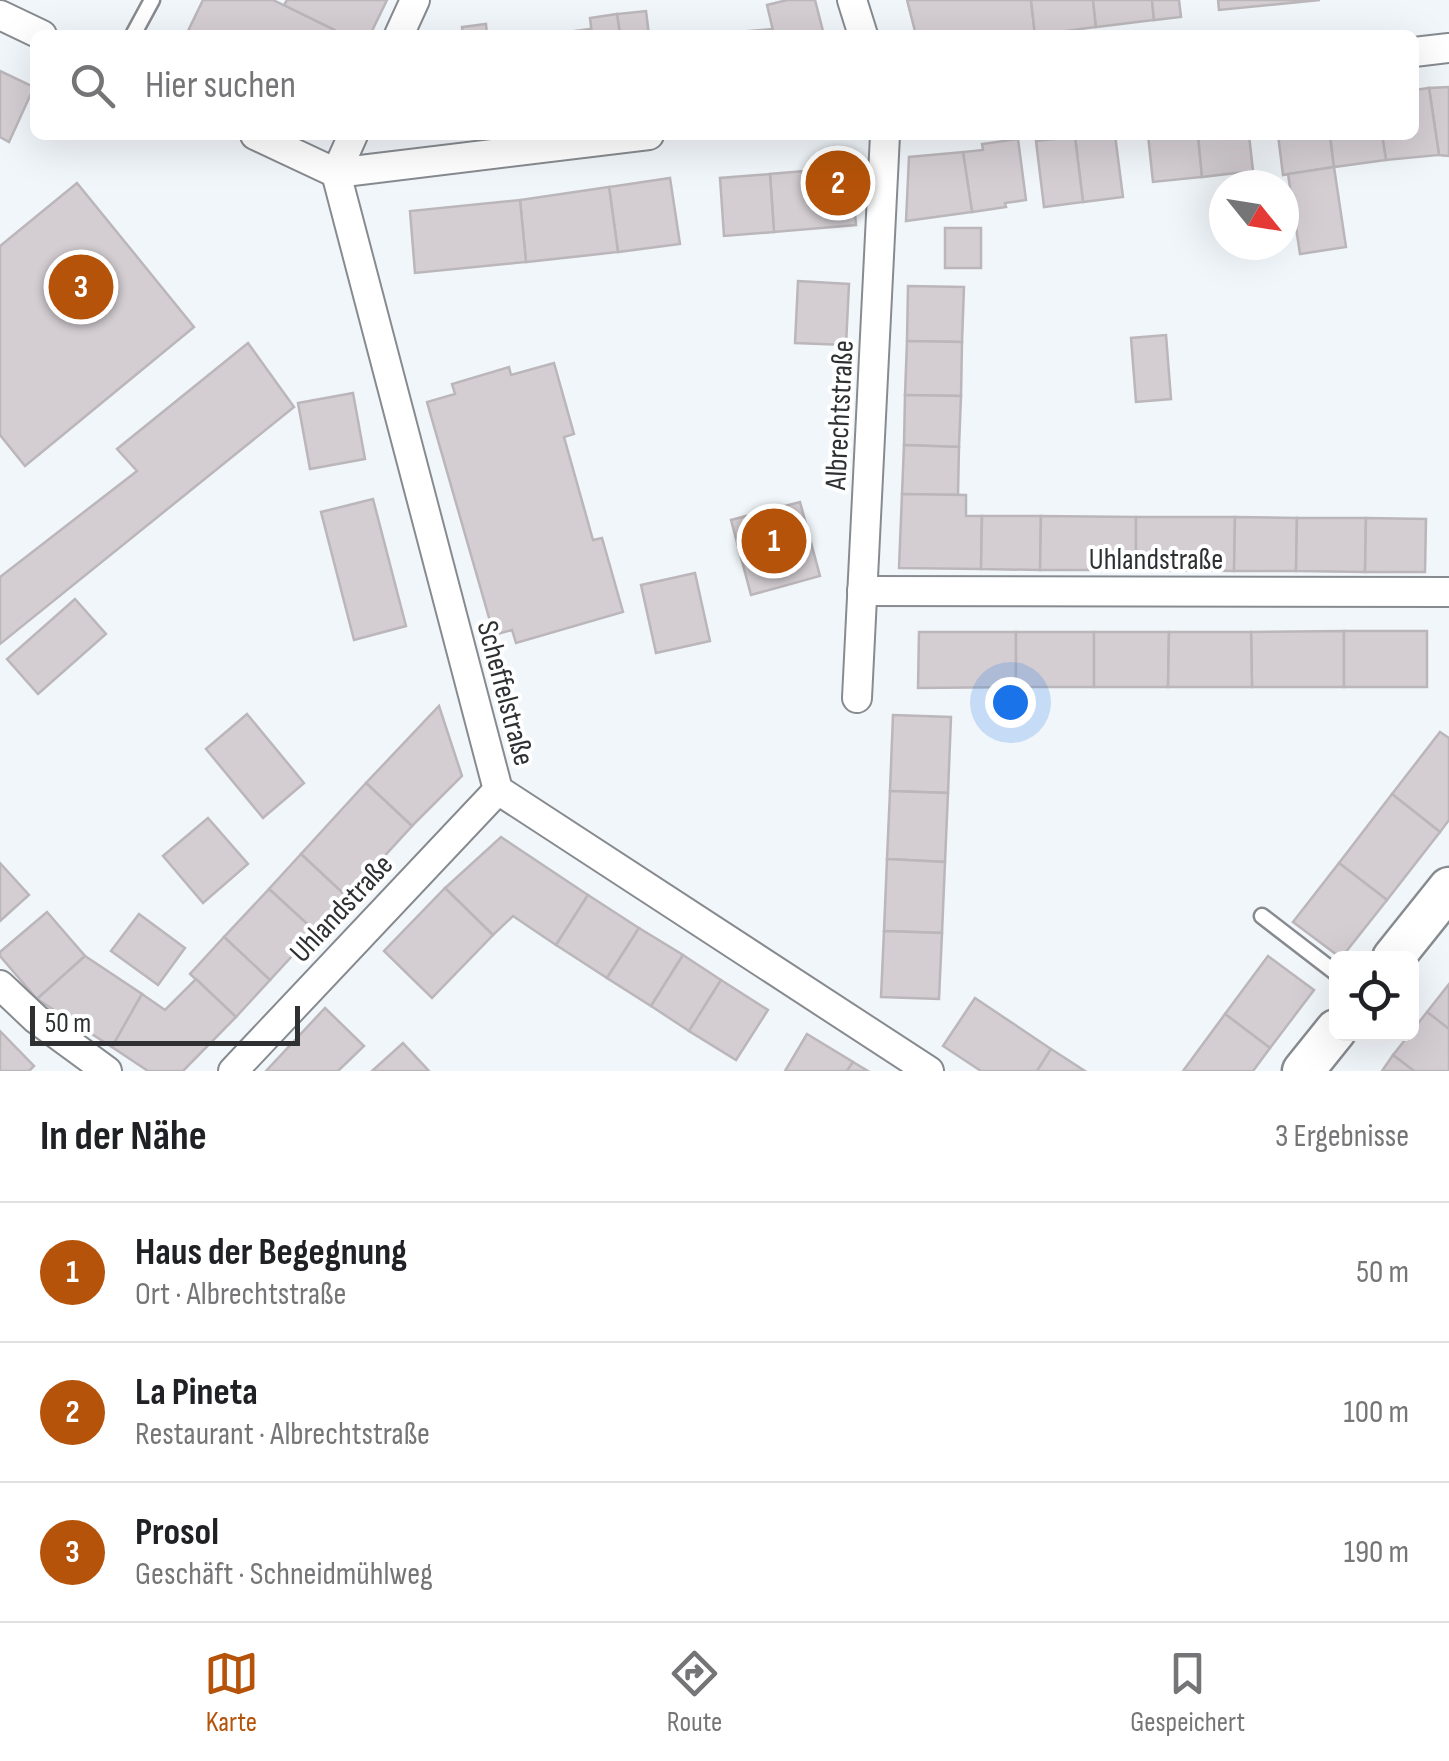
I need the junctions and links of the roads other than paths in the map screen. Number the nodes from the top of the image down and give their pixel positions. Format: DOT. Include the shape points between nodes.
graph roads {
  1 [pos="152,0"];
  2 [pos="415,0"];
  3 [pos="852,0"];
  4 [pos="0,16"];
  5 [pos="31,30"];
  6 [pos="136,30"];
  7 [pos="401,30"];
  8 [pos="862,30"];
  9 [pos="1449,48"];
  10 [pos="1419,51"];
  11 [pos="266,140"];
  12 [pos="352,140"];
  13 [pos="608,140"];
  14 [pos="886,140"];
  15 [pos="336,173"];
  16 [pos="862,591"];
  17 [pos="1449,592"];
  18 [pos="857,698"];
  19 [pos="498,790"];
  20 [pos="1449,888"];
  21 [pos="1262,916"];
  22 [pos="1399,951"];
  23 [pos="1329,969"];
  24 [pos="0,985"];
  25 [pos="1329,1039"];
  26 [pos="107,1071"];
  27 [pos="232,1071"];
  28 [pos="929,1071"];
  29 [pos="1304,1071"];
  1 -- 6 [label="lane"];
  2 -- 7 [label="street"];
  3 -- 8 [label="street"];
  4 -- 5 [label="street"];
  9 -- 10 [label="street"];
  11 -- 15 [label="street"];
  12 -- 15 [label="street"];
  13 -- 15 [label="street"];
  14 -- 16 [label="street, Albrechtstraße"];
  15 -- 19 [label="street, Scheffelstraße"];
  16 -- 17 [label="street, Uhlandstraße"];
  16 -- 18 [label="street, Albrechtstraße"];
  19 -- 27 [label="street, Uhlandstraße"];
  19 -- 28 [label="street, Scheffelstraße"];
  20 -- 22 [label="main road"];
  21 -- 23 [label="lane"];
  24 -- 26 [label="street"];
  25 -- 29 [label="main road"];
}
